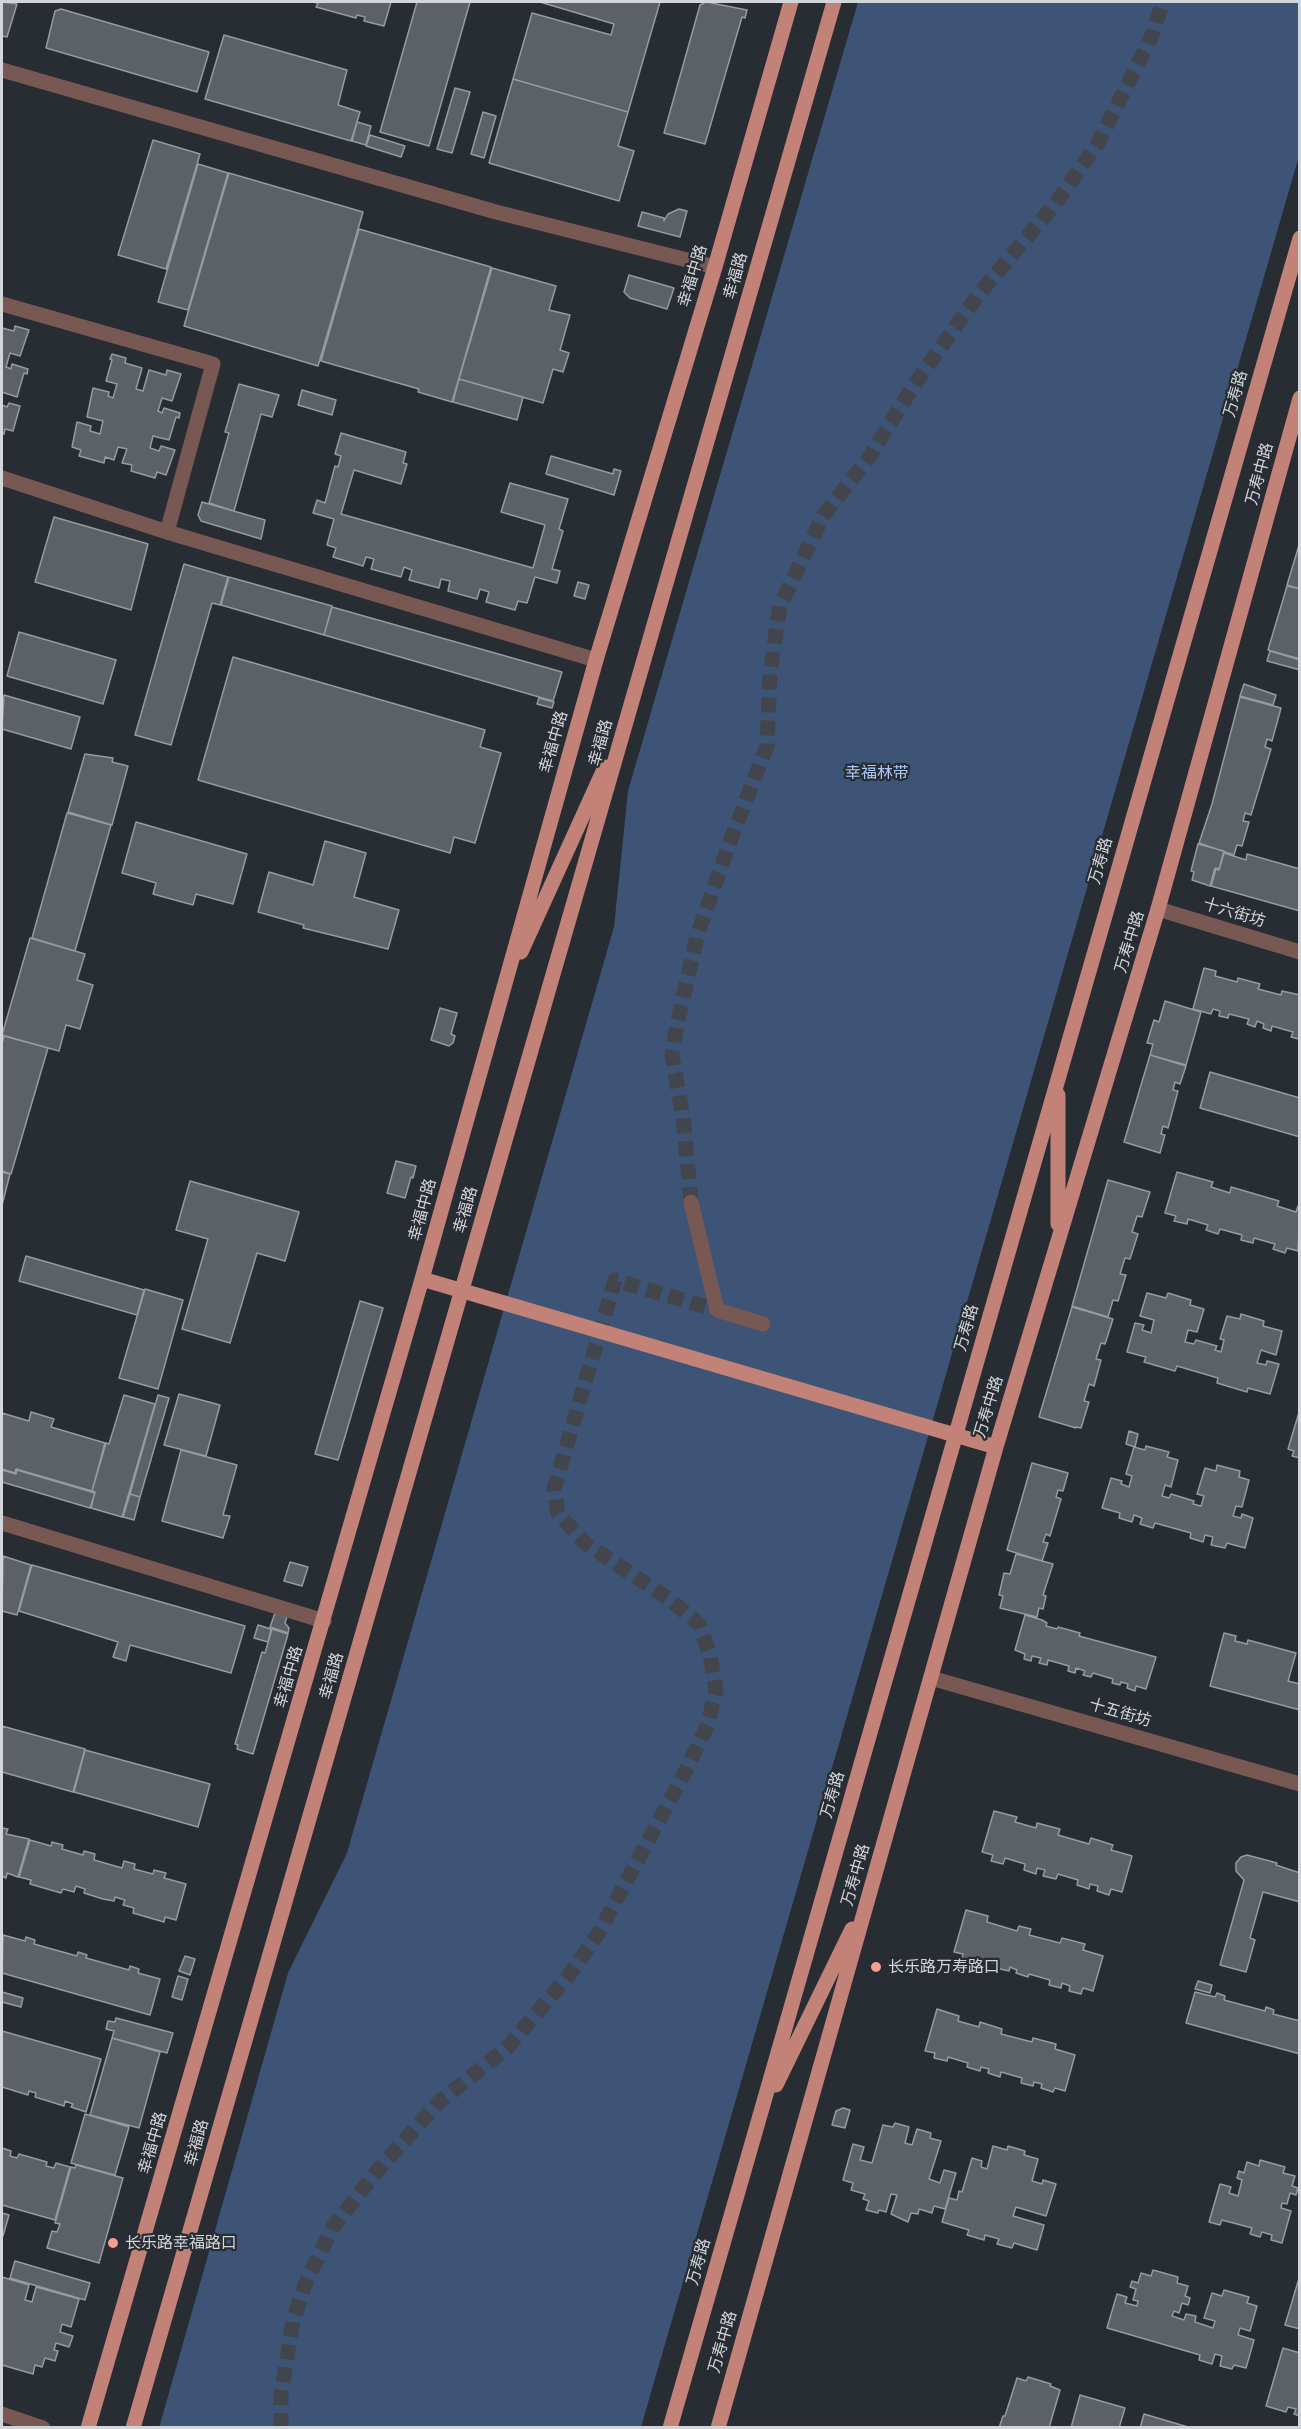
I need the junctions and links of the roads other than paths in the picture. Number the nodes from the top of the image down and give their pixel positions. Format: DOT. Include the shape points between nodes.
graph roads {
  1 [pos="791,2"];
  2 [pos="834,2"];
  3 [pos="2,70"];
  4 [pos="1299,238"];
  5 [pos="715,267"];
  6 [pos="2,304"];
  7 [pos="1299,398"];
  8 [pos="2,478"];
  9 [pos="166,532"];
  10 [pos="596,660"];
  11 [pos="627,717"];
  12 [pos="1158,909"];
  13 [pos="1299,952"];
  14 [pos="499,1000"];
  15 [pos="1058,1078"];
  16 [pos="691,1202"];
  17 [pos="1058,1242"];
  18 [pos="422,1280"];
  19 [pos="462,1291"];
  20 [pos="763,1324"];
  21 [pos="955,1435"];
  22 [pos="996,1447"];
  23 [pos="2,1523"];
  24 [pos="324,1621"];
  25 [pos="931,1678"];
  26 [pos="1299,1784"];
  27 [pos="870,1893"];
  28 [pos="757,2123"];
  29 [pos="2,2414"];
  30 [pos="43,2427"];
  31 [pos="88,2427"];
  32 [pos="134,2427"];
  33 [pos="670,2427"];
  34 [pos="718,2427"];
  1 -- 5 [label="main road, 幸福中路"];
  2 -- 11 [label="main road, 幸福路"];
  3 -- 5 [label="street" via="496,212"];
  4 -- 15 [label="main road, 万寿路"];
  5 -- 10 [label="main road, 幸福中路"];
  6 -- 9 [label="street" via="213,364"];
  7 -- 12 [label="main road, 万寿中路"];
  8 -- 9 [label="street"];
  9 -- 10 [label="street"];
  10 -- 14 [label="main road, 幸福中路"];
  11 -- 14 [label="main road"];
  11 -- 19 [label="main road, 幸福路"];
  12 -- 13 [label="street, 十六街坊"];
  12 -- 17 [label="main road, 万寿中路"];
  14 -- 18 [label="main road, 幸福中路"];
  15 -- 17 [label="main road"];
  15 -- 21 [label="main road, 万寿路"];
  16 -- 20 [label="street" via="717,1310"];
  17 -- 22 [label="main road, 万寿中路"];
  18 -- 19 [label="main road"];
  18 -- 24 [label="main road, 幸福中路"];
  19 -- 21 [label="main road"];
  19 -- 32 [label="main road, 幸福路"];
  21 -- 22 [label="main road"];
  21 -- 28 [label="main road, 万寿路"];
  22 -- 25 [label="main road, 万寿中路"];
  23 -- 24 [label="street"];
  24 -- 31 [label="main road, 幸福中路"];
  25 -- 26 [label="street, 十五街坊"];
  25 -- 27 [label="main road, 万寿中路"];
  27 -- 28 [label="main road"];
  27 -- 34 [label="main road, 万寿中路"];
  28 -- 33 [label="main road, 万寿路"];
  29 -- 30 [label="street"];
}
